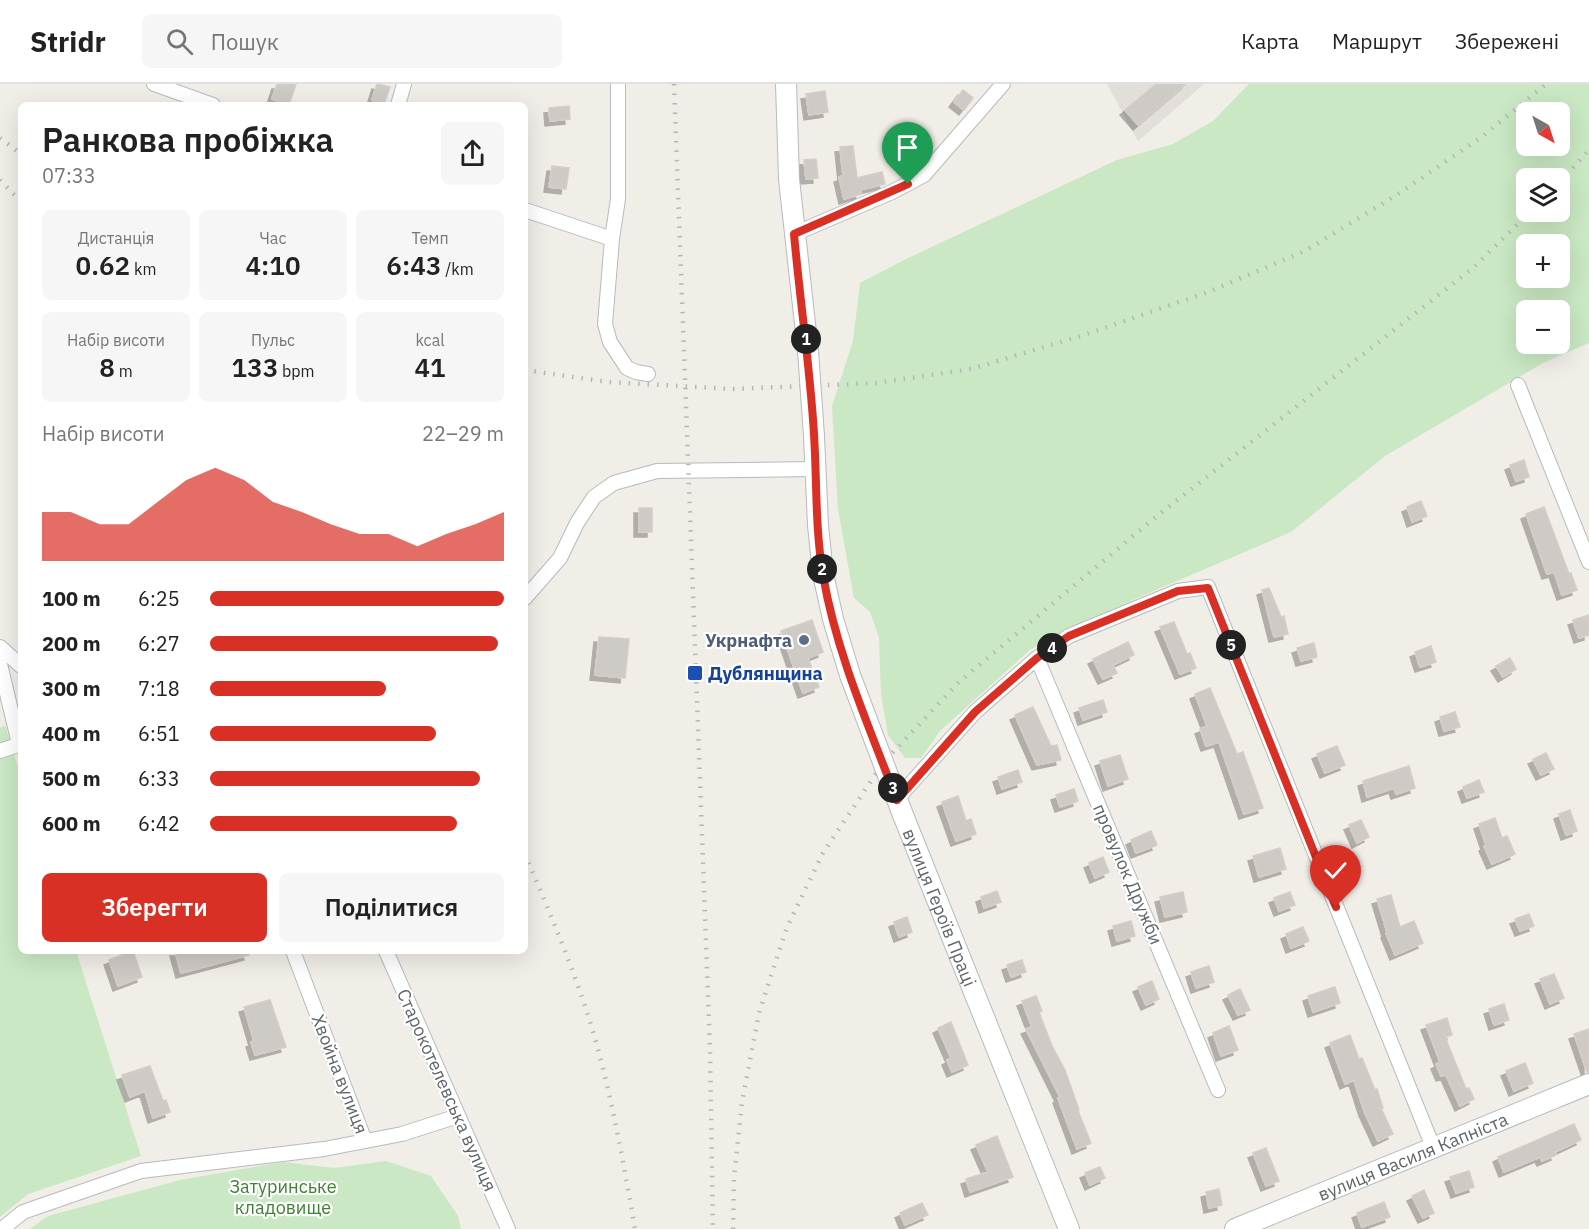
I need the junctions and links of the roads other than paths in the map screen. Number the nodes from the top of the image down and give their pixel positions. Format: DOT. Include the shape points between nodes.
graph roads {
  1 [pos="154,84"];
  2 [pos="404,84"];
  3 [pos="618,84"];
  4 [pos="786,84"];
  5 [pos="1003,84"];
  6 [pos="205,102"];
  7 [pos="400,102"];
  8 [pos="528,211"];
  9 [pos="794,234"];
  10 [pos="612,239"];
  11 [pos="648,374"];
  12 [pos="1518,385"];
  13 [pos="815,469"];
  14 [pos="1589,562"];
  15 [pos="528,595"];
  16 [pos="0,647"];
  17 [pos="1037,658"];
  18 [pos="18,663"];
  19 [pos="0,664"];
  20 [pos="18,736"];
  21 [pos="18,745"];
  22 [pos="0,751"];
  23 [pos="897,800"];
  24 [pos="294,954"];
  25 [pos="387,954"];
  26 [pos="1589,1084"];
  27 [pos="1218,1090"];
  28 [pos="458,1116"];
  29 [pos="365,1141"];
  30 [pos="1433,1147"];
  31 [pos="2,1229"];
  32 [pos="508,1229"];
  33 [pos="1069,1229"];
  34 [pos="1235,1229"];
  1 -- 6 [label="street"];
  2 -- 7 [label="street"];
  3 -- 10 [label="street" via="618,199"];
  4 -- 9 [label="main road, вулиця Героїв Праці"];
  5 -- 9 [label="street" via="924,175"];
  8 -- 10 [label="street"];
  9 -- 13 [label="main road, вулиця Героїв Праці, bridge" via="808,351"];
  10 -- 11 [label="street" via="605,324 610,342 627,368"];
  12 -- 14 [label="street"];
  13 -- 15 [label="street" via="657,471 614,483 594,497 560,558"];
  13 -- 23 [label="main road, вулиця Героїв Праці" via="823,574 833,619"];
  16 -- 18 [label="street"];
  17 -- 23 [label="street" via="975,712"];
  17 -- 27 [label="street, провулок Дружби"];
  17 -- 30 [label="street" via="1069,636 1178,591 1208,588"];
  19 -- 20 [label="street"];
  21 -- 22 [label="street"];
  23 -- 33 [label="main road, вулиця Героїв Праці"];
  24 -- 29 [label="street, Хвойна вулиця"];
  25 -- 28 [label="street, Старокотелевська вулиця"];
  26 -- 30 [label="main road, вулиця Василя Капніста"];
  28 -- 29 [label="street, Хвойна вулиця"];
  28 -- 32 [label="street, Старокотелевська вулиця"];
  29 -- 31 [label="street" via="141,1171 23,1212"];
  30 -- 34 [label="main road, вулиця Василя Капніста"];
}
